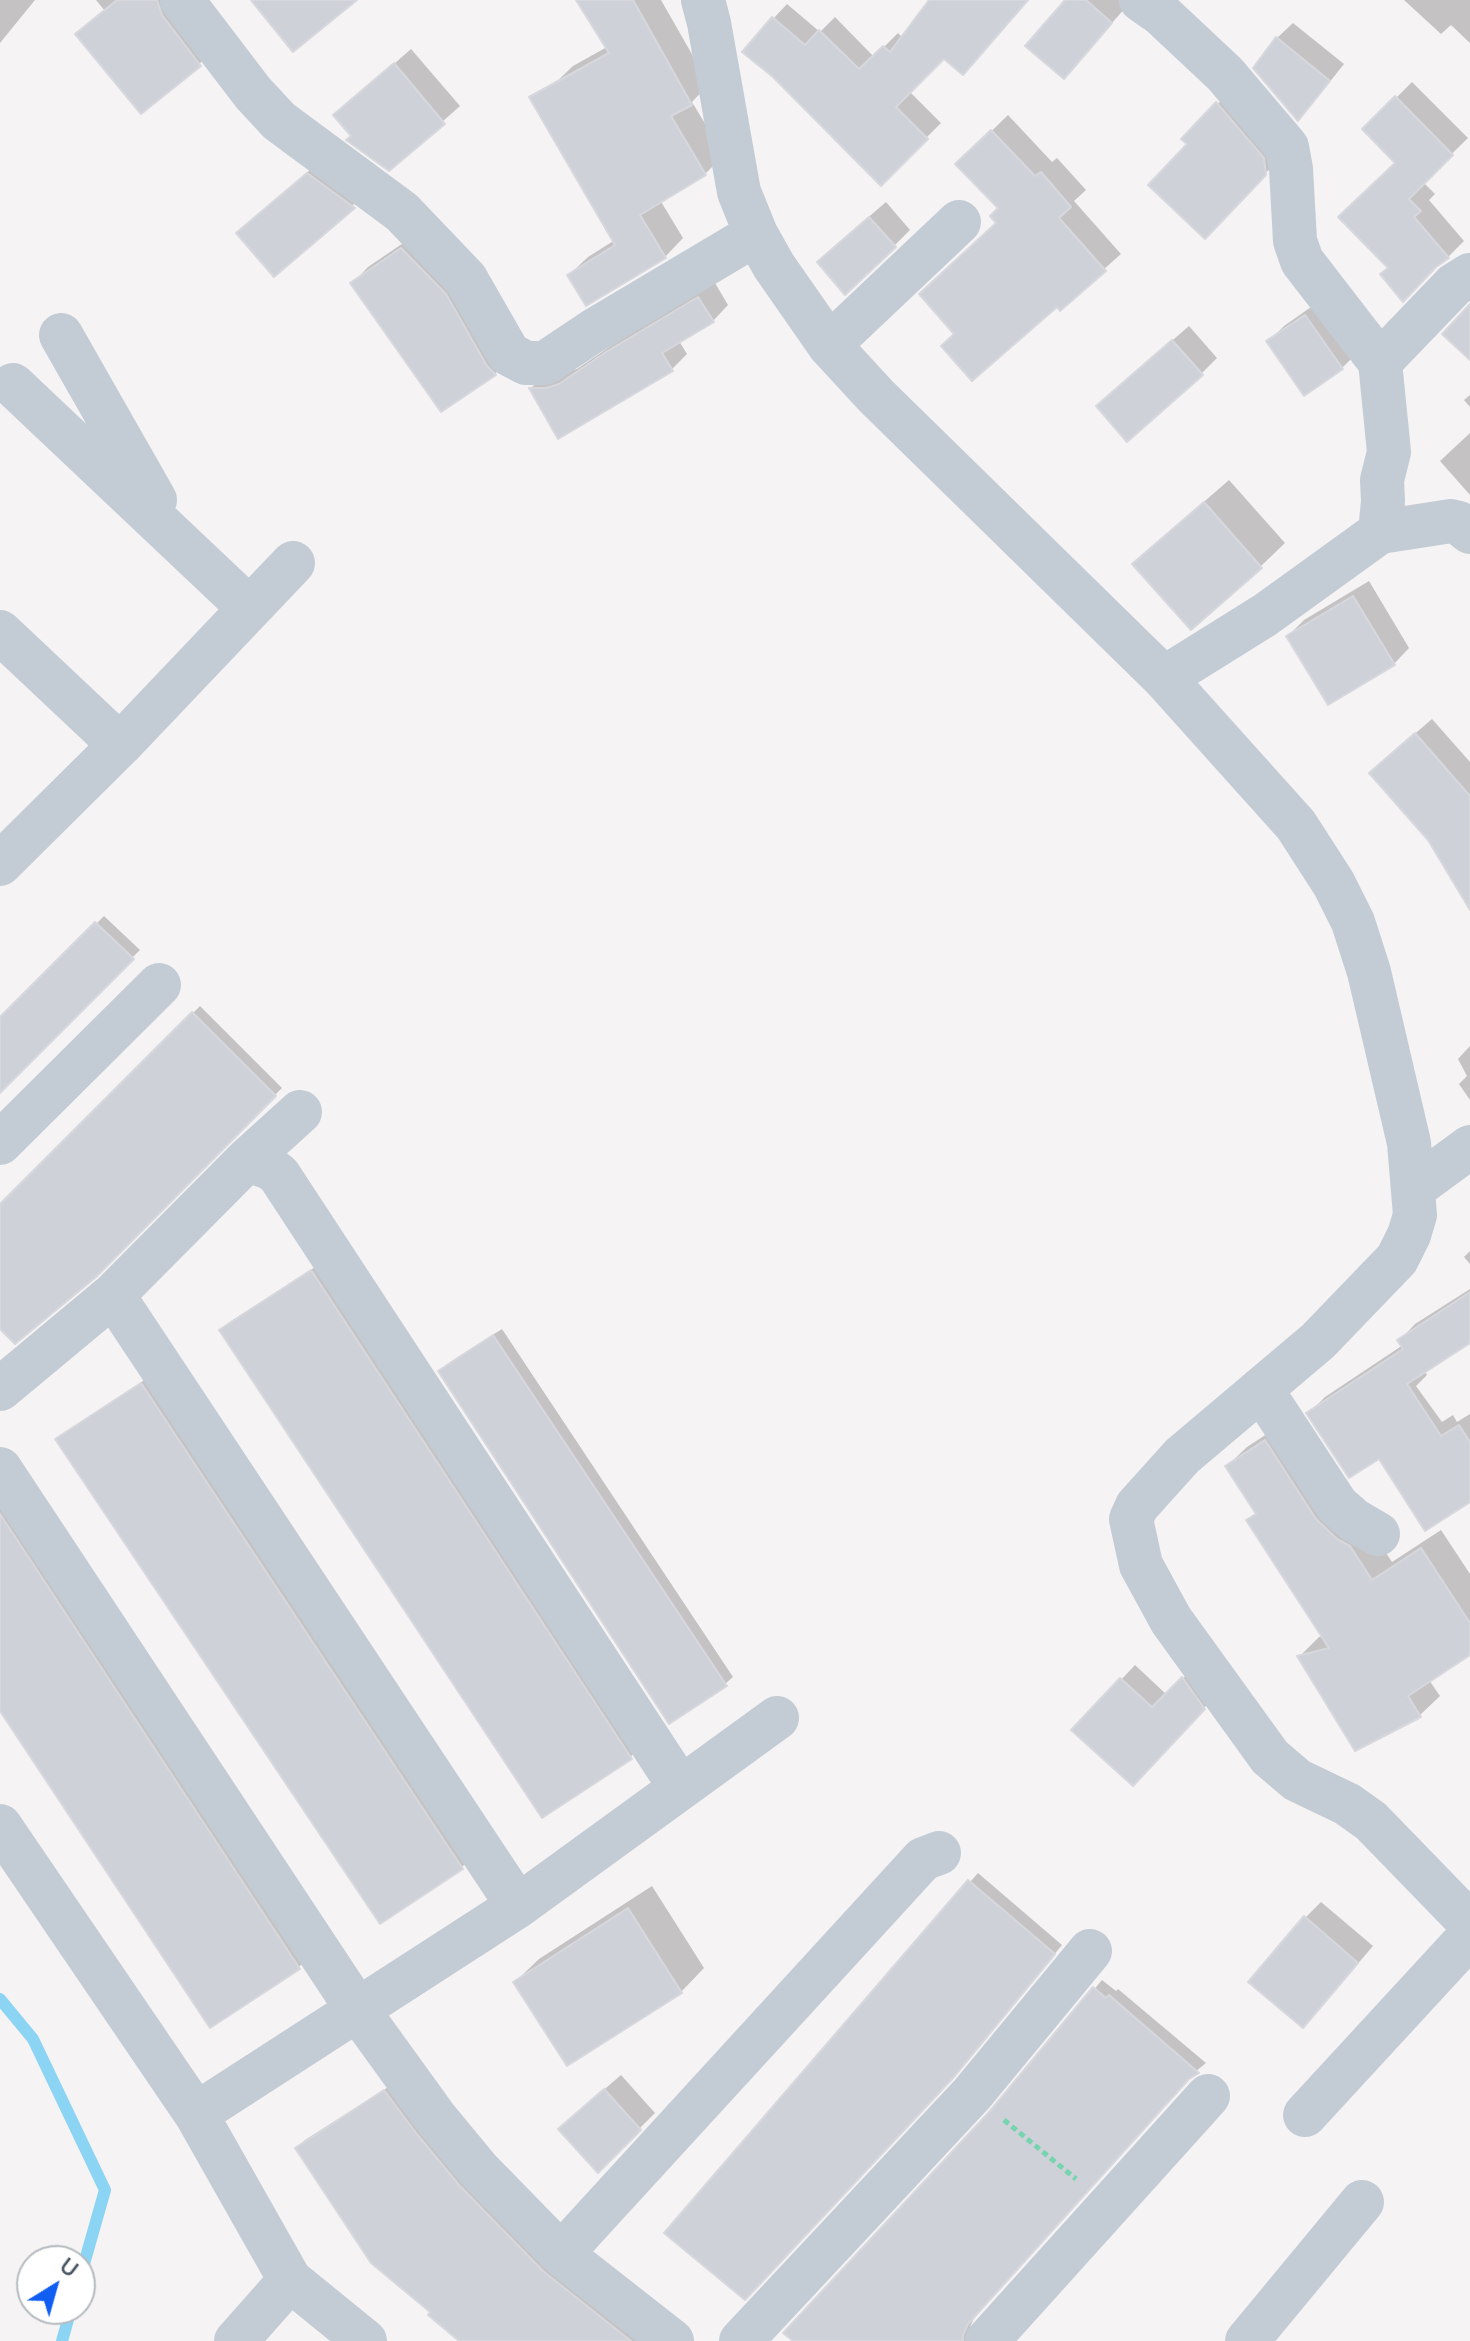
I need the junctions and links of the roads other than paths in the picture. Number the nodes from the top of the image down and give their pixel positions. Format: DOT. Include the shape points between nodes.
graph roads {
  1 [pos="182,0"];
  2 [pos="703,0"];
  3 [pos="1141,0"];
  4 [pos="959,222"];
  5 [pos="756,234"];
  6 [pos="1470,275"];
  7 [pos="61,335"];
  8 [pos="829,345"];
  9 [pos="1380,362"];
  10 [pos="13,385"];
  11 [pos="1380,532"];
  12 [pos="1470,532"];
  13 [pos="178,541"];
  14 [pos="293,563"];
  15 [pos="249,608"];
  16 [pos="0,632"];
  17 [pos="1164,678"];
  18 [pos="120,745"];
  19 [pos="0,864"];
  20 [pos="159,985"];
  21 [pos="300,1112"];
  22 [pos="0,1143"];
  23 [pos="1470,1147"];
  24 [pos="247,1160"];
  25 [pos="1414,1188"];
  26 [pos="113,1295"];
  27 [pos="0,1389"];
  28 [pos="1261,1389"];
  29 [pos="0,1469"];
  30 [pos="1378,1534"];
  31 [pos="777,1718"];
  32 [pos="680,1787"];
  33 [pos="0,1826"];
  34 [pos="939,1853"];
  35 [pos="518,1906"];
  36 [pos="1470,1923"];
  37 [pos="1470,1936"];
  38 [pos="1090,1951"];
  39 [pos="357,2009"];
  40 [pos="1208,2096"];
  41 [pos="196,2114"];
  42 [pos="1305,2115"];
  43 [pos="1362,2202"];
  44 [pos="561,2254"];
  45 [pos="290,2280"];
  46 [pos="236,2341"];
  47 [pos="365,2341"];
  48 [pos="672,2341"];
  49 [pos="741,2341"];
  50 [pos="987,2341"];
  51 [pos="1247,2341"];
  1 -- 5 [label="street" via="279,121 402,212 466,279 509,354 526,363 545,363"];
  2 -- 5 [label="street" via="739,192"];
  3 -- 9 [label="street" via="1225,74 1287,147 1295,241 1302,261"];
  4 -- 8 [label="street"];
  5 -- 8 [label="street"];
  6 -- 9 [label="street"];
  7 -- 13 [label="street"];
  8 -- 17 [label="street"];
  9 -- 11 [label="street" via="1389,452"];
  10 -- 13 [label="street"];
  11 -- 12 [label="street" via="1451,521"];
  11 -- 17 [label="street" via="1265,615"];
  13 -- 15 [label="street"];
  14 -- 15 [label="street"];
  15 -- 18 [label="street"];
  16 -- 18 [label="street"];
  17 -- 25 [label="street" via="1296,825 1353,922 1409,1143"];
  18 -- 19 [label="street"];
  20 -- 22 [label="street"];
  21 -- 24 [label="street"];
  23 -- 25 [label="street"];
  24 -- 26 [label="street"];
  24 -- 32 [label="street" via="279,1175"];
  25 -- 28 [label="street" via="1415,1215 1397,1259 1318,1341"];
  26 -- 27 [label="street"];
  26 -- 35 [label="street"];
  28 -- 30 [label="street" via="1337,1505"];
  28 -- 36 [label="street" via="1182,1456 1137,1506 1131,1519 1141,1565 1171,1620 1270,1757 1297,1780 1371,1821"];
  29 -- 39 [label="street"];
  31 -- 32 [label="street"];
  32 -- 35 [label="street"];
  33 -- 41 [label="street"];
  34 -- 44 [label="street" via="923,1859"];
  35 -- 39 [label="street"];
  37 -- 42 [label="street"];
  38 -- 49 [label="street" via="972,2094"];
  39 -- 41 [label="street"];
  39 -- 44 [label="street" via="478,2169"];
  40 -- 50 [label="street"];
  41 -- 45 [label="street"];
  43 -- 51 [label="street"];
  44 -- 48 [label="street"];
  45 -- 46 [label="street"];
  45 -- 47 [label="street"];
}
